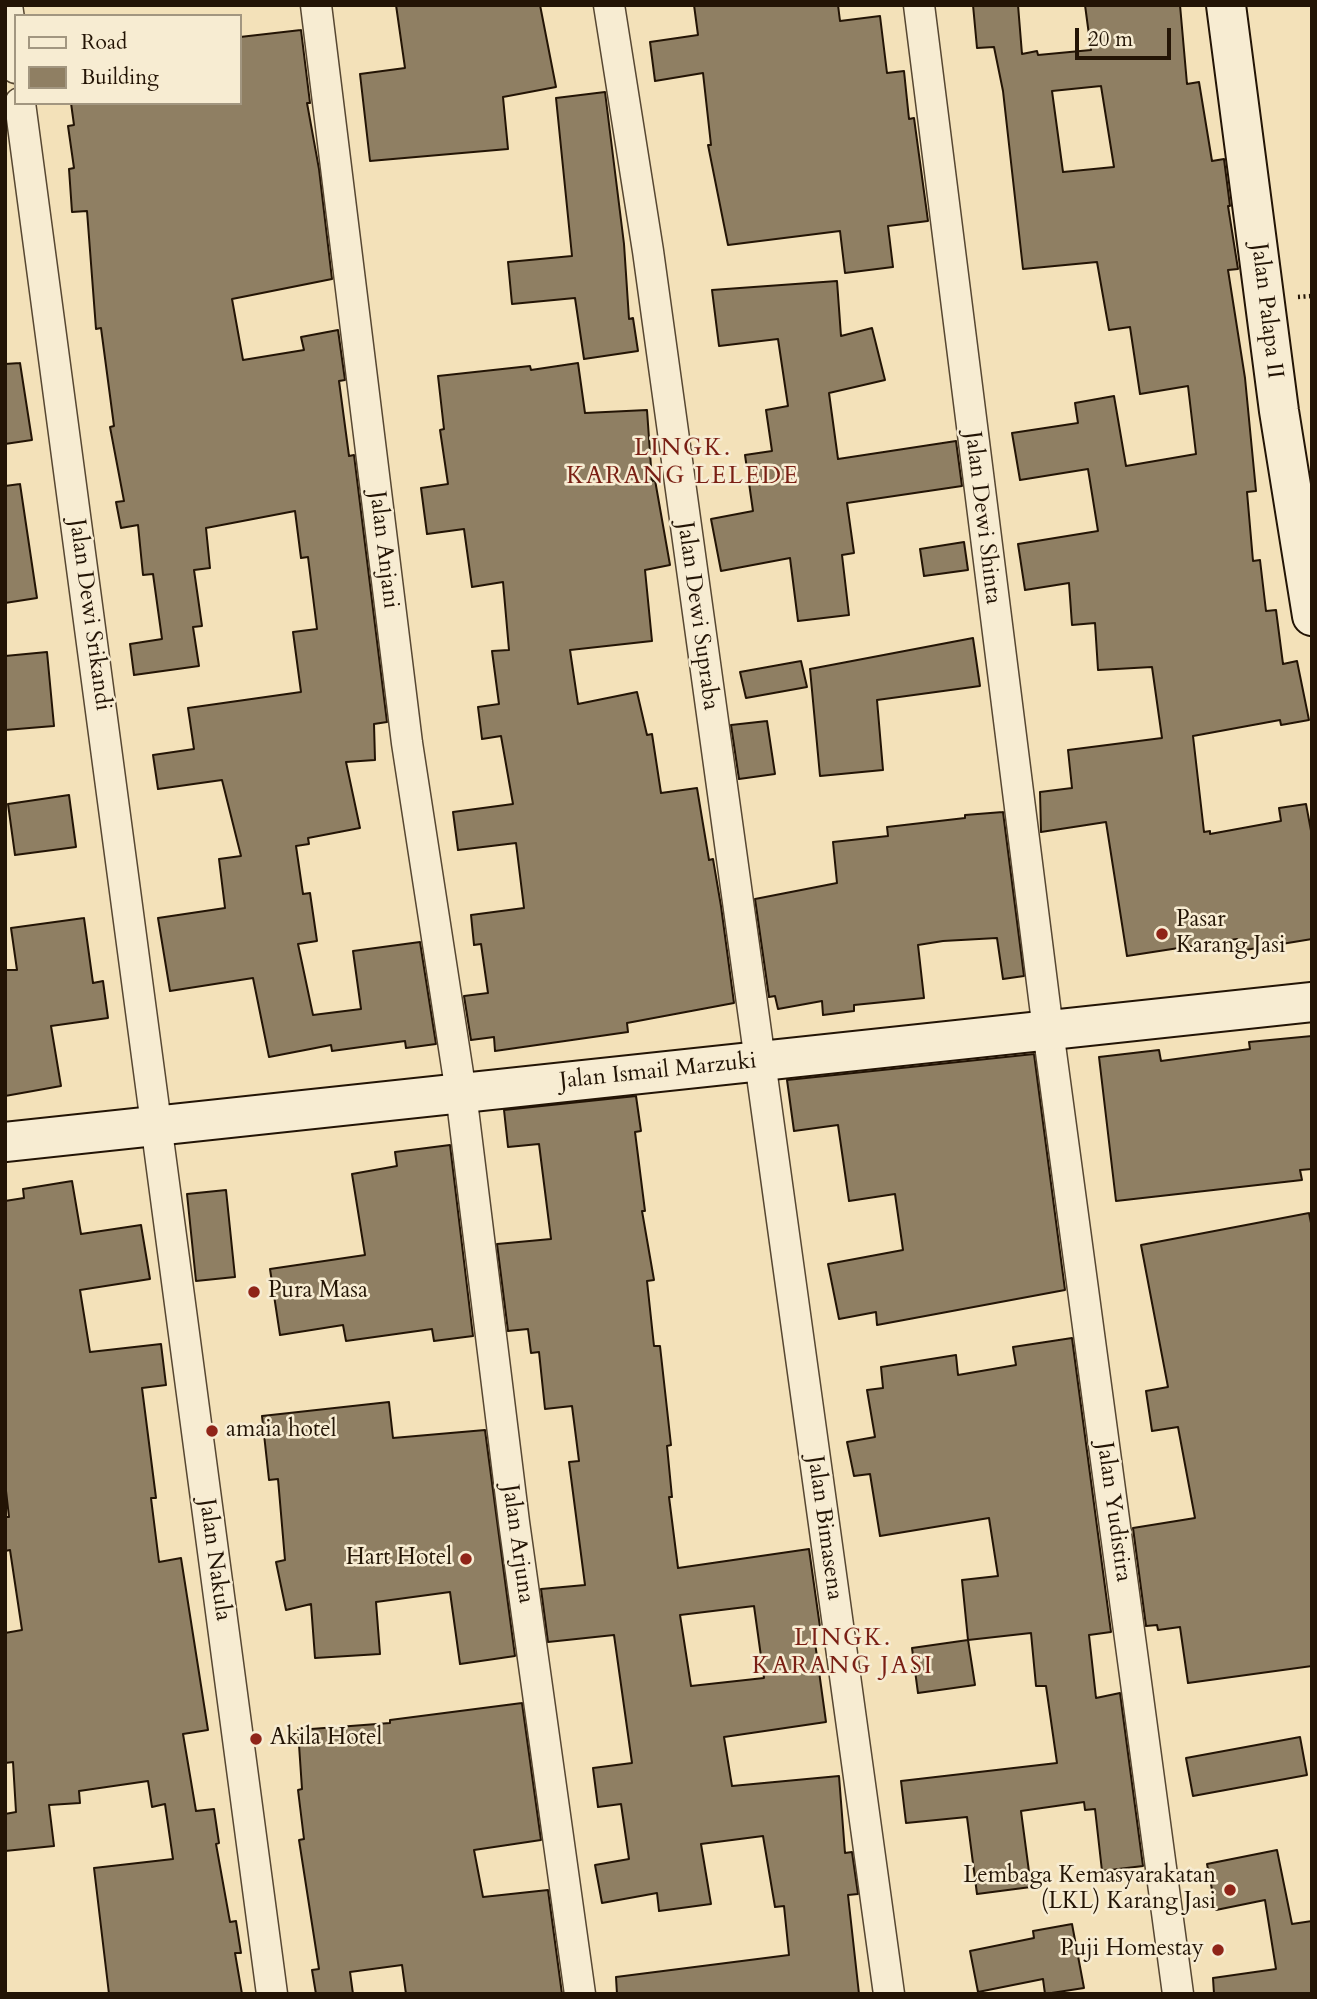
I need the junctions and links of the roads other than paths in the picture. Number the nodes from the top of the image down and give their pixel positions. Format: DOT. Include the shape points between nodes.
graph roads {
  1 [pos="7,5"];
  2 [pos="316,5"];
  3 [pos="609,5"];
  4 [pos="919,5"];
  5 [pos="1226,5"];
  6 [pos="14,54"];
  7 [pos="20,105"];
  8 [pos="1312,616"];
  9 [pos="1312,1002"];
  10 [pos="1048,1030"];
  11 [pos="758,1062"];
  12 [pos="461,1093"];
  13 [pos="157,1127"];
  14 [pos="5,1142"];
  15 [pos="272,1994"];
  16 [pos="580,1994"];
  17 [pos="889,1994"];
  18 [pos="1178,1994"];
  1 -- 6 [label="street"];
  2 -- 12 [label="street, Jalan Anjani" via="407,743"];
  3 -- 11 [label="street, Jalan Dewi Supraba" via="648,251"];
  4 -- 10 [label="street, Jalan Dewi Shinta"];
  5 -- 8 [label="street, Jalan Palapa II" via="1279,411"];
  7 -- 13 [label="street, Jalan Dewi Srikandi"];
  9 -- 10 [label="street, Jalan Ismail Marzuki"];
  10 -- 11 [label="street, Jalan Ismail Marzuki"];
  10 -- 18 [label="street, Jalan Yudistira"];
  11 -- 12 [label="street, Jalan Ismail Marzuki"];
  11 -- 17 [label="street, Jalan Bimasena"];
  12 -- 13 [label="street, Jalan Ismail Marzuki"];
  12 -- 16 [label="street, Jalan Arjuna" via="514,1522"];
  13 -- 14 [label="street, Jalan Ismail Marzuki"];
  13 -- 15 [label="street, Jalan Nakula"];
}
